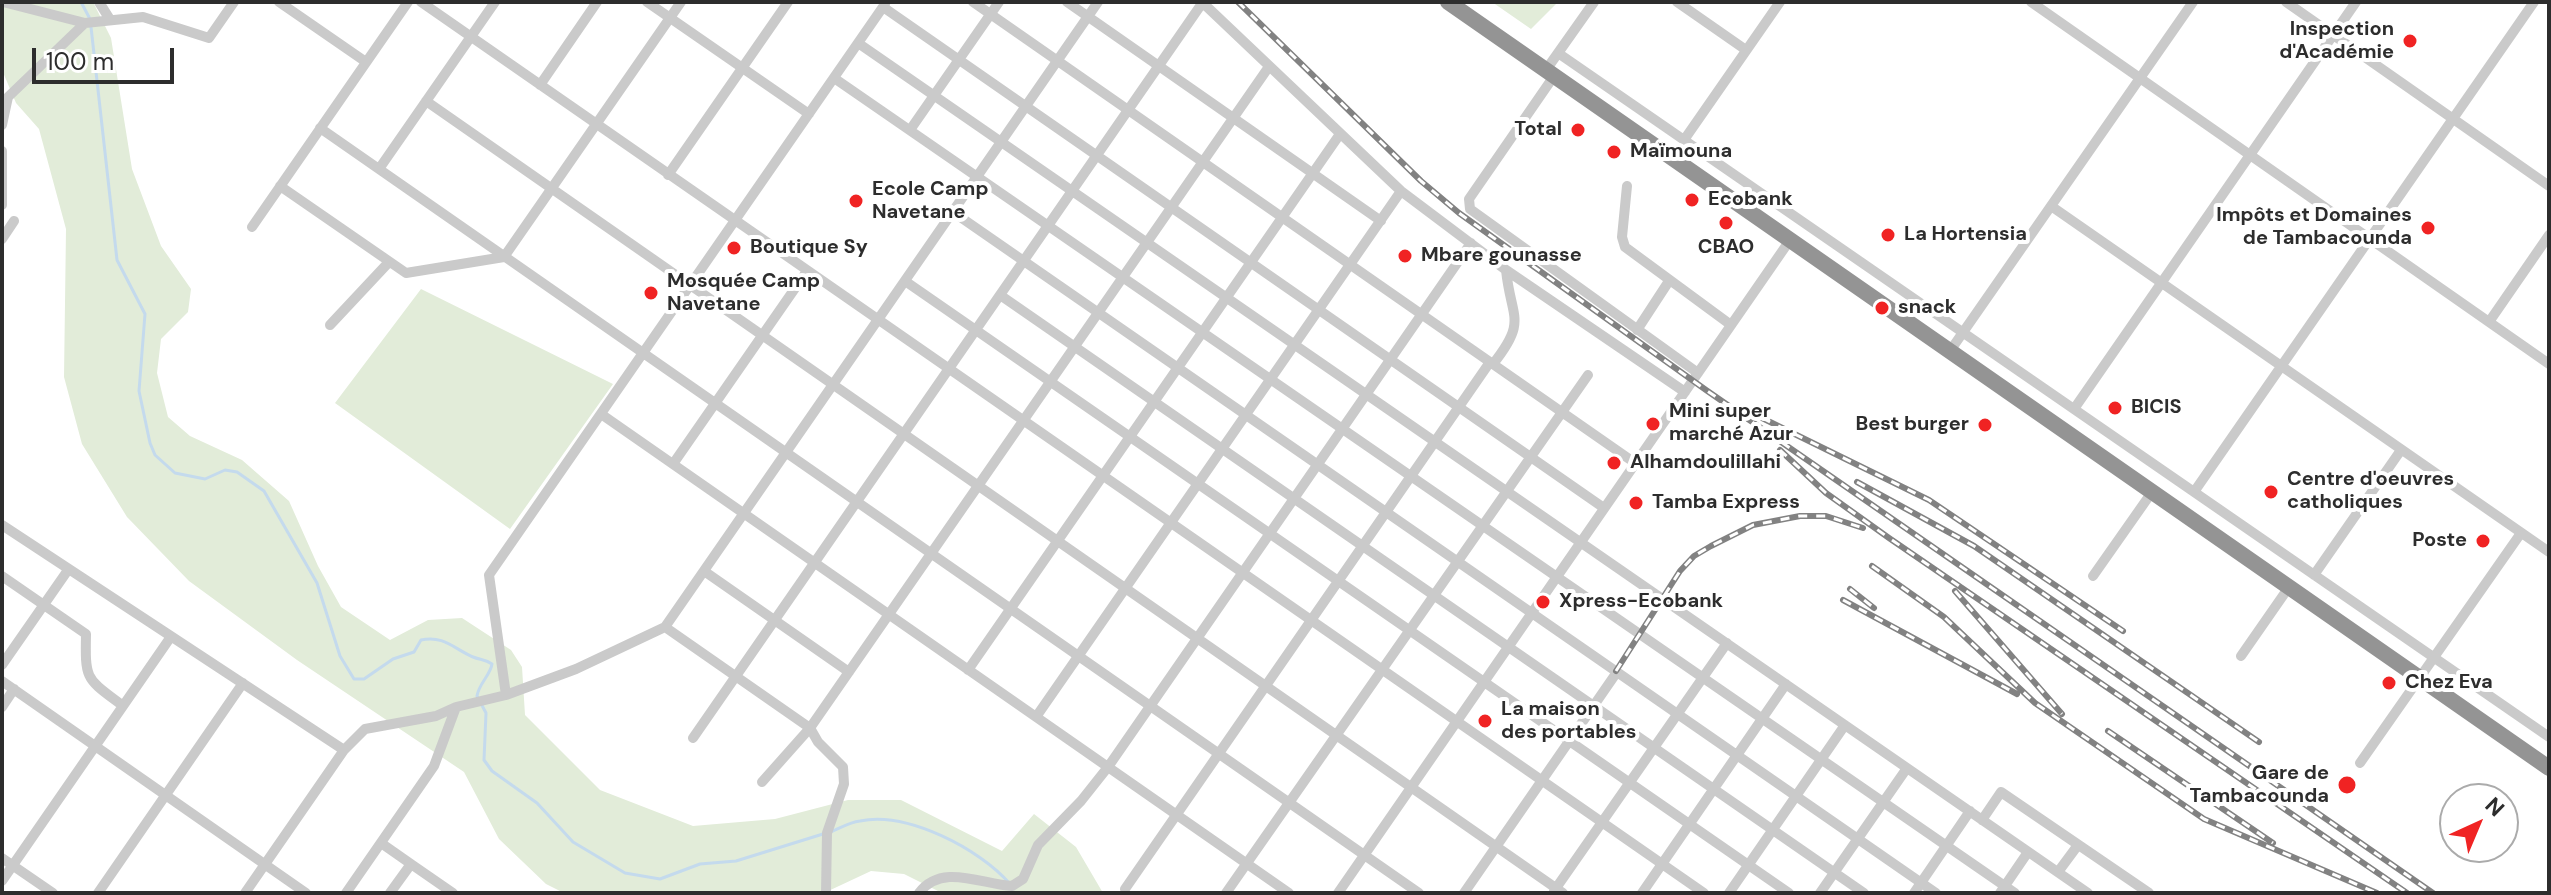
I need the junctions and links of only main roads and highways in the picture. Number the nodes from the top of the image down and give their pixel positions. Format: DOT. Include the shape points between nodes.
graph roads {
  1 [pos="1448,2"];
  2 [pos="2549,768"];
  1 -- 2 [label="highway"];
}
